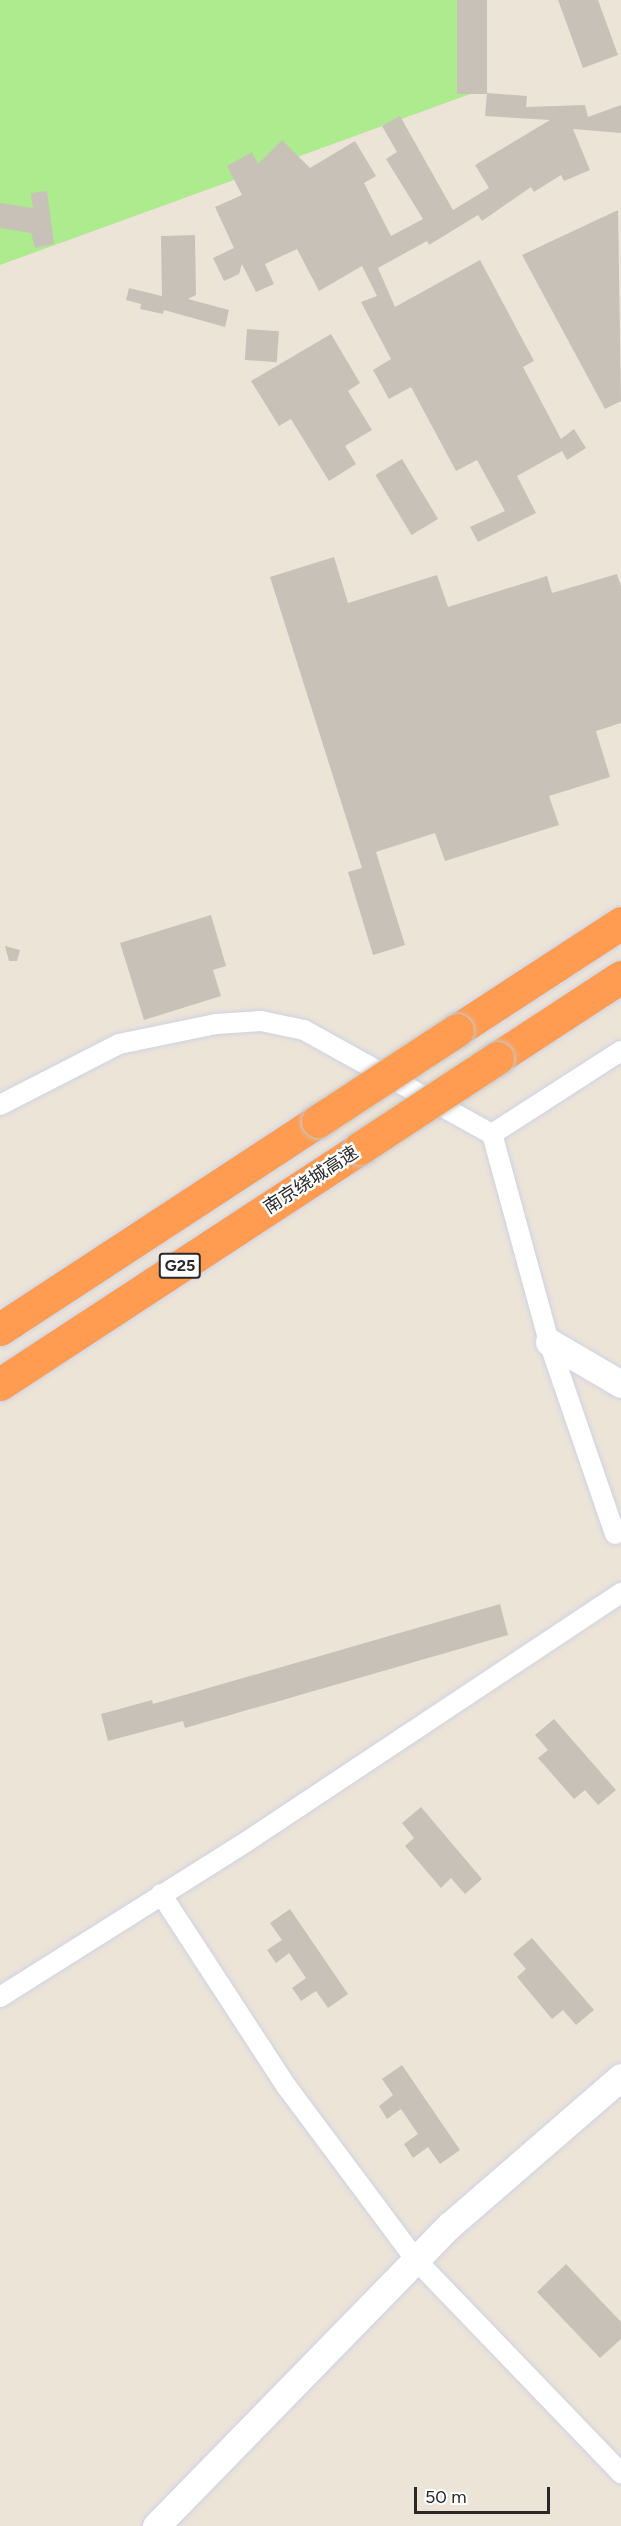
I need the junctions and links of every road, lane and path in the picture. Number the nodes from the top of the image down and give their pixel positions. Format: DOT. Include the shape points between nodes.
graph roads {
  1 [pos="621,923"];
  2 [pos="621,977"];
  3 [pos="621,1051"];
  4 [pos="0,1105"];
  5 [pos="492,1134"];
  6 [pos="0,1329"];
  7 [pos="549,1342"];
  8 [pos="0,1384"];
  9 [pos="621,1384"];
  10 [pos="615,1534"];
  11 [pos="621,1593"];
  12 [pos="161,1894"];
  13 [pos="0,1997"];
  14 [pos="621,2078"];
  15 [pos="416,2260"];
  16 [pos="621,2473"];
  17 [pos="156,2526"];
  1 -- 6 [label="highway, G25, bridge"];
  2 -- 8 [label="highway, 南京绕城高速 / G25, bridge"];
  3 -- 5 [label="street"];
  4 -- 5 [label="street" via="119,1044 216,1024 261,1021 304,1030"];
  5 -- 7 [label="street"];
  7 -- 9 [label="street"];
  7 -- 10 [label="street"];
  11 -- 12 [label="street"];
  12 -- 13 [label="street"];
  12 -- 15 [label="street" via="286,2087"];
  14 -- 15 [label="street" via="450,2225"];
  15 -- 16 [label="street"];
  15 -- 17 [label="street"];
}
